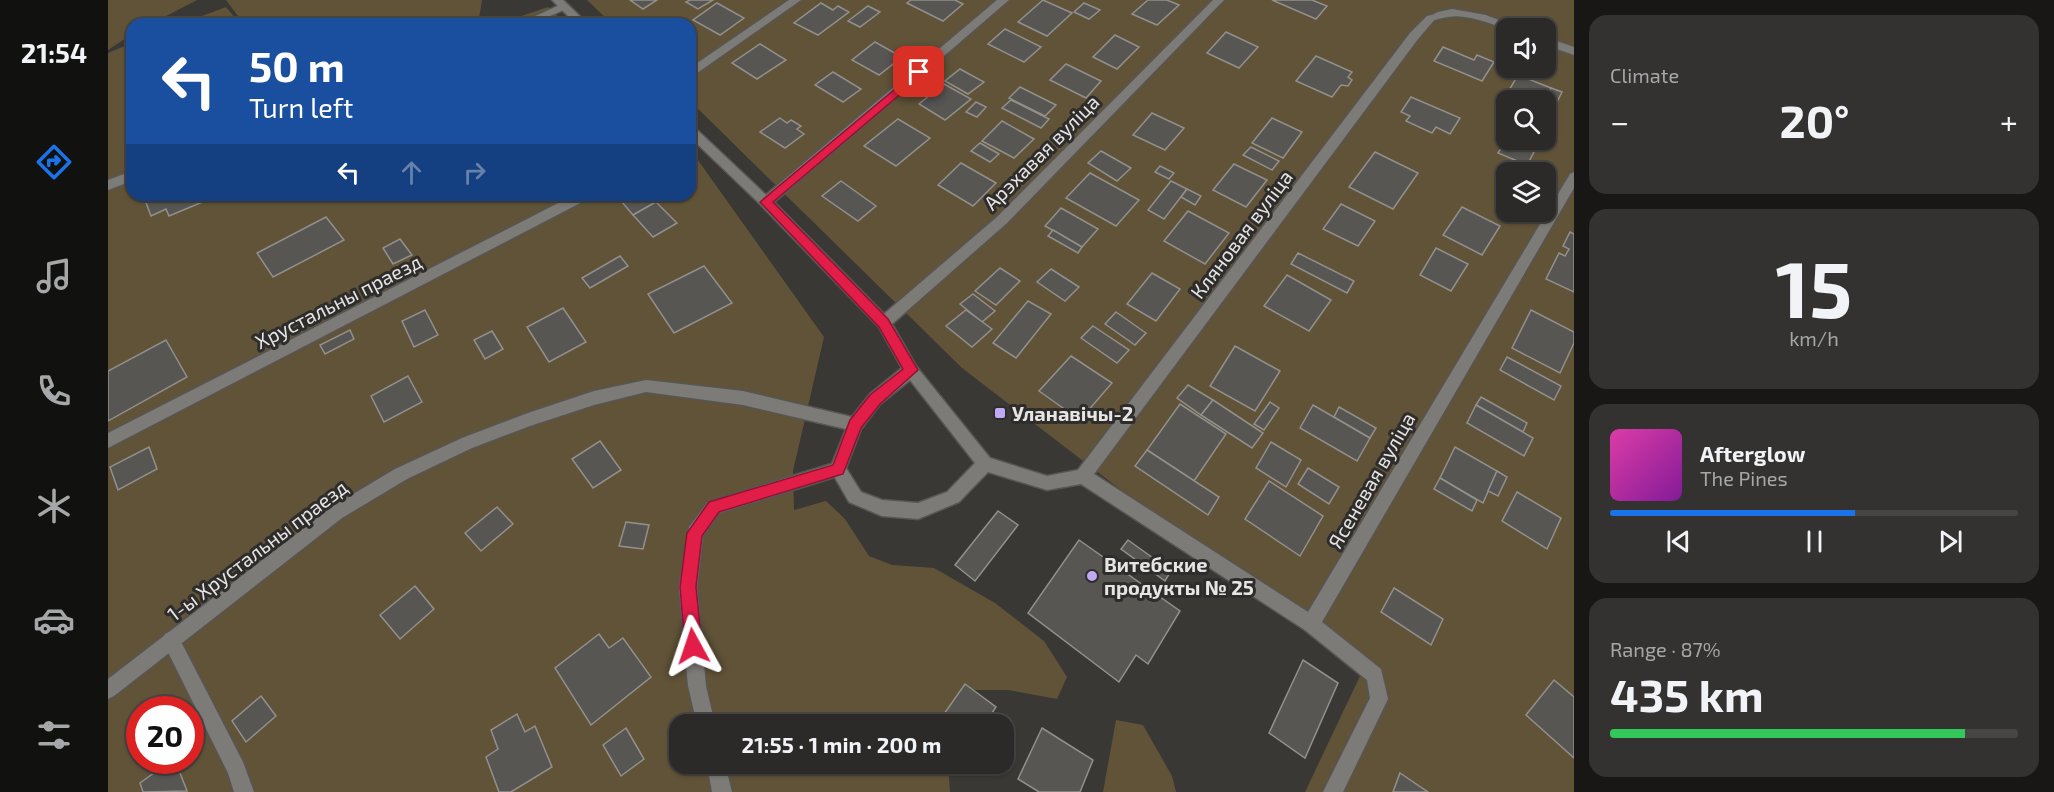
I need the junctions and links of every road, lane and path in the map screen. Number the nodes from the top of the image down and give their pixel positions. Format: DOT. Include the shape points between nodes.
graph roads {
  1 [pos="796,0"];
  2 [pos="1005,0"];
  3 [pos="1219,0"];
  4 [pos="565,2"];
  5 [pos="534,18"];
  6 [pos="578,18"];
  7 [pos="1496,23"];
  8 [pos="1556,45"];
  9 [pos="1574,51"];
  10 [pos="696,70"];
  11 [pos="696,140"];
  12 [pos="1574,177"];
  13 [pos="126,178"];
  14 [pos="108,185"];
  15 [pos="573,201"];
  16 [pos="766,202"];
  17 [pos="884,323"];
  18 [pos="911,370"];
  19 [pos="855,424"];
  20 [pos="108,441"];
  21 [pos="985,464"];
  22 [pos="838,470"];
  23 [pos="1083,476"];
  24 [pos="1311,624"];
  25 [pos="171,640"];
  26 [pos="108,690"];
  27 [pos="704,714"];
  28 [pos="718,774"];
  29 [pos="244,792"];
  30 [pos="722,792"];
  31 [pos="1333,792"];
  1 -- 10 [label="street"];
  2 -- 16 [label="street"];
  3 -- 17 [label="street, Арэхавая вуліца" via="1002,220"];
  4 -- 5 [label="street"];
  4 -- 6 [label="street"];
  7 -- 23 [label="street, Кляновая вуліца" via="1458,11 1443,13 1431,18 1414,36"];
  8 -- 9 [label="street"];
  11 -- 16 [label="street"];
  12 -- 24 [label="street, Ясеневая вуліца"];
  13 -- 14 [label="street"];
  15 -- 20 [label="street, Хрустальны праезд"];
  16 -- 17 [label="street"];
  17 -- 18 [label="street"];
  18 -- 19 [label="street" via="875,399"];
  18 -- 21 [label="street"];
  19 -- 22 [label="street"];
  19 -- 25 [label="street, 1-ы Хрустальны праезд" via="743,398 646,387 594,398 467,443 401,474 336,513"];
  21 -- 22 [label="street" via="953,497 918,511 882,508 855,497"];
  21 -- 23 [label="street" via="1047,483"];
  22 -- 27 [label="street" via="714,507 695,533 688,587 697,686"];
  23 -- 24 [label="street"];
  24 -- 31 [label="street" via="1375,675 1379,699"];
  25 -- 26 [label="street, 1-ы Хрустальны праезд"];
  25 -- 29 [label="street"];
  28 -- 30 [label="street"];
}
